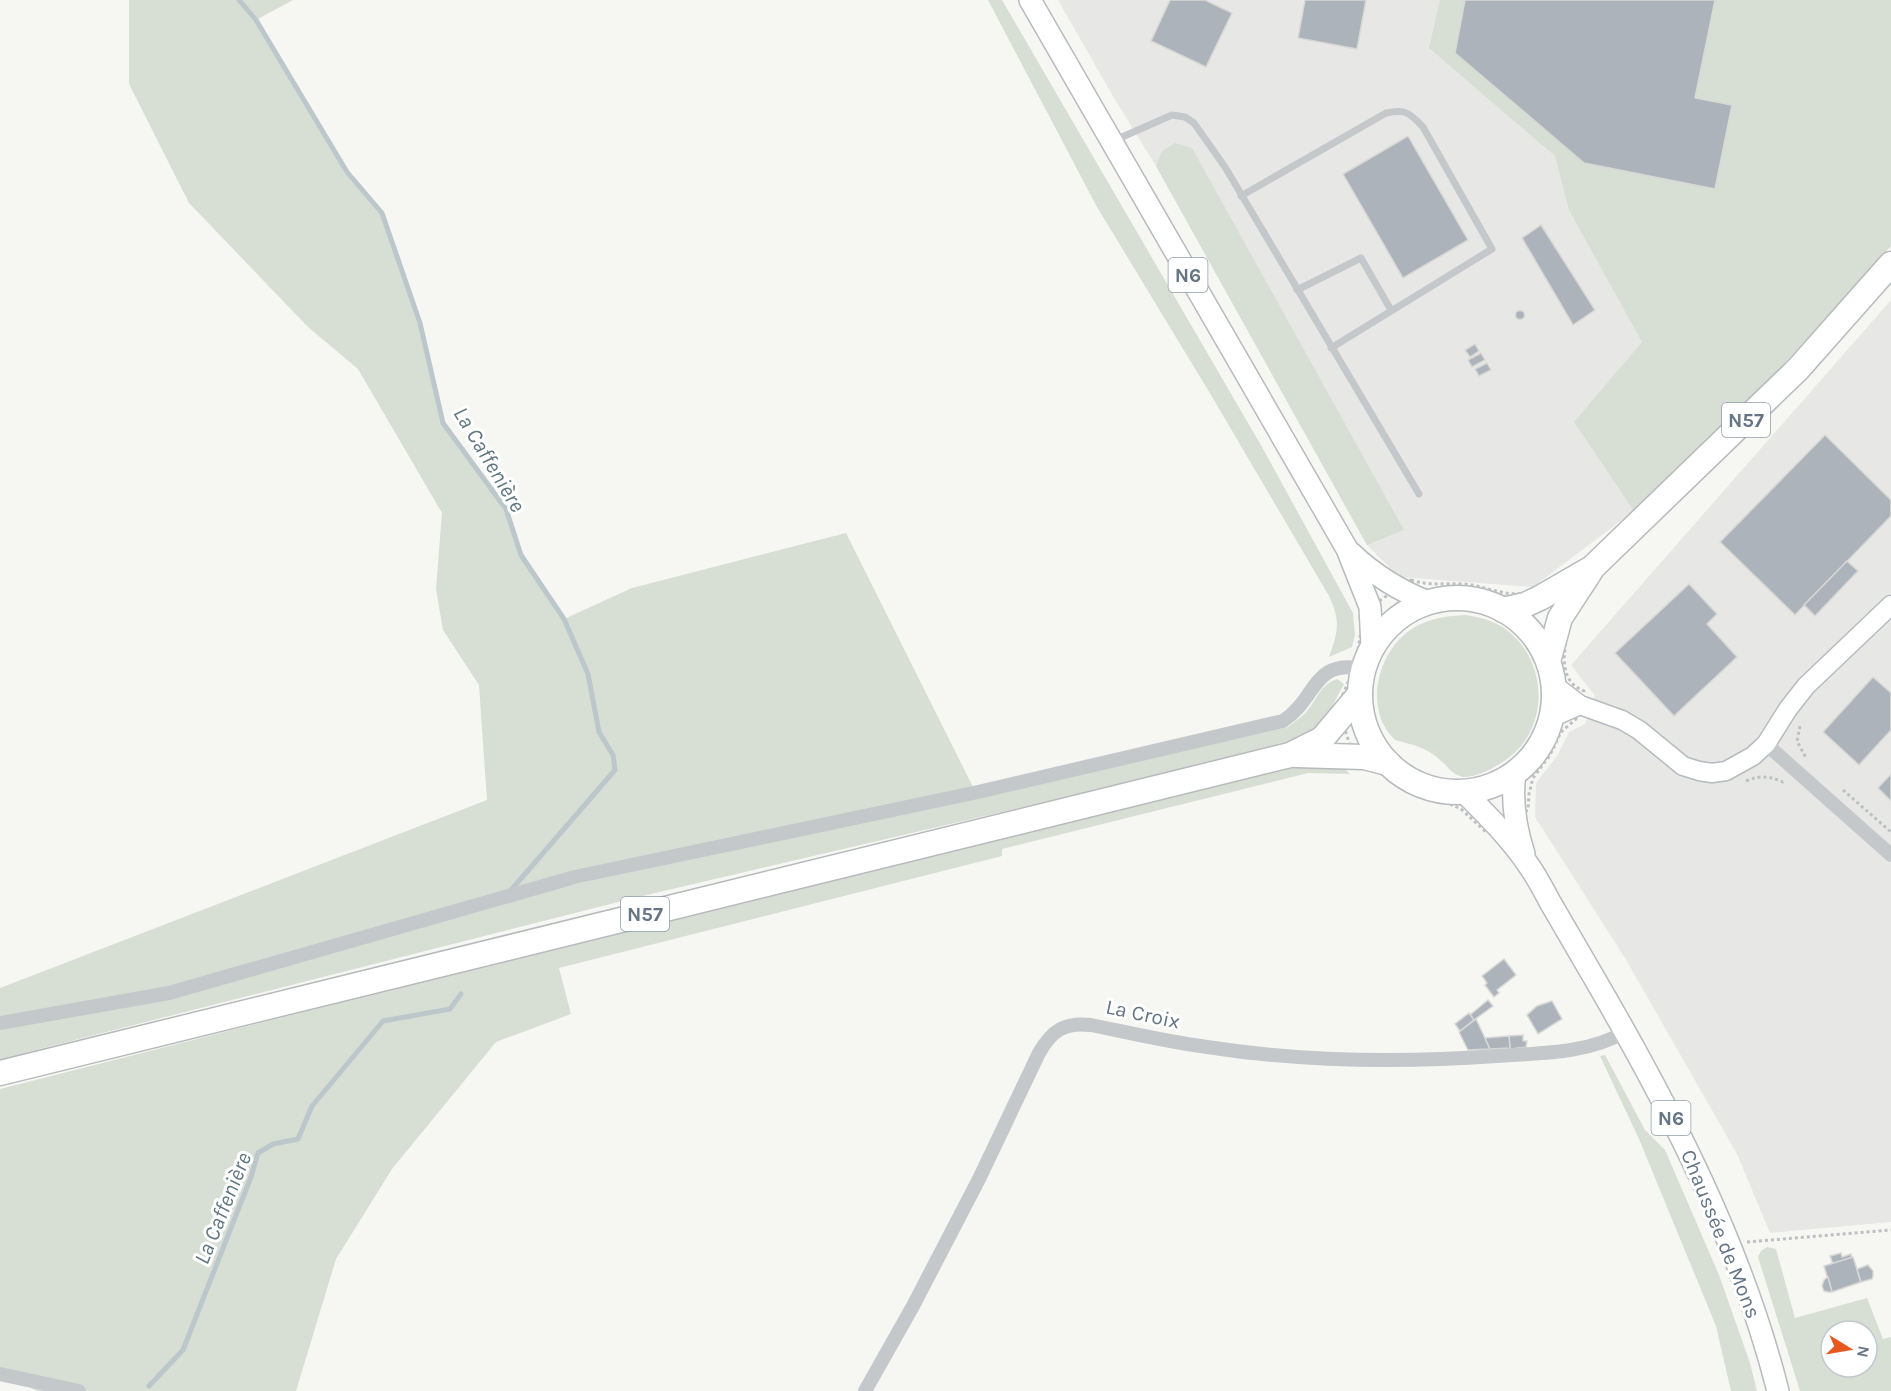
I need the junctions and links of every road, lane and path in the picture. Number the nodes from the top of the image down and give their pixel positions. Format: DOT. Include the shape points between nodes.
graph roads {
  1 [pos="1030,0"];
  2 [pos="1111,142"];
  3 [pos="1241,196"];
  4 [pos="1891,264"];
  5 [pos="1297,290"];
  6 [pos="1391,310"];
  7 [pos="1330,348"];
  8 [pos="1419,494"];
  9 [pos="1347,549"];
  10 [pos="1592,568"];
  11 [pos="1411,580"];
  12 [pos="1533,590"];
  13 [pos="1428,602"];
  14 [pos="1891,605"];
  15 [pos="1503,610"];
  16 [pos="1368,658"];
  17 [pos="1548,658"];
  18 [pos="1554,685"];
  19 [pos="1360,694"];
  20 [pos="1578,712"];
  21 [pos="1551,718"];
  22 [pos="1803,720"];
  23 [pos="1766,744"];
  24 [pos="1290,755"];
  25 [pos="1808,759"];
  26 [pos="1388,763"];
  27 [pos="1357,766"];
  28 [pos="1515,772"];
  29 [pos="1841,788"];
  30 [pos="1464,792"];
  31 [pos="1528,810"];
  32 [pos="1486,832"];
  33 [pos="1891,832"];
  34 [pos="1891,855"];
  35 [pos="1527,863"];
  36 [pos="0,1023"];
  37 [pos="1625,1032"];
  38 [pos="0,1072"];
  39 [pos="1891,1230"];
  40 [pos="1728,1242"];
  41 [pos="0,1374"];
  42 [pos="79,1391"];
  43 [pos="865,1391"];
  44 [pos="1778,1391"];
  1 -- 2 [label="main road, N6"];
  2 -- 3 [label="lane" via="1172,115 1185,117 1194,123"];
  2 -- 9 [label="main road, N6"];
  3 -- 5 [label="lane"];
  3 -- 6 [label="lane" via="1386,112 1400,110 1412,116 1423,126 1492,249"];
  4 -- 10 [label="highway, N57" via="1798,369"];
  5 -- 6 [label="lane" via="1360,258"];
  5 -- 7 [label="lane"];
  6 -- 7 [label="lane"];
  7 -- 8 [label="lane"];
  9 -- 13 [label="main road, N6" via="1371,572"];
  9 -- 16 [label="main road, N6" via="1370,607"];
  10 -- 15 [label="highway, N57" via="1540,598"];
  10 -- 17 [label="highway, N57" via="1560,618"];
  11 -- 12 [label="path" via="1432,585 1484,586 1508,593"];
  13 -- 15 [label="highway" via="1468,599"];
  13 -- 16 [label="highway" via="1402,615 1385,630"];
  14 -- 23 [label="street" via="1806,686"];
  15 -- 17 [label="highway" via="1521,622"];
  16 -- 19 [label="highway"];
  16 -- 36 [label="street" via="1329,670 1294,714 1283,721 978,792 575,877 169,993"];
  17 -- 18 [label="highway"];
  18 -- 20 [label="street"];
  18 -- 21 [label="highway"];
  19 -- 24 [label="highway, N57" via="1322,739"];
  19 -- 26 [label="highway" via="1370,737"];
  20 -- 21 [label="street"];
  20 -- 23 [label="street" via="1622,720 1674,761 1699,771 1712,773 1732,768"];
  20 -- 31 [label="path" via="1533,778"];
  21 -- 28 [label="highway" via="1540,746"];
  22 -- 25 [label="path" via="1797,741"];
  23 -- 34 [label="street"];
  24 -- 26 [label="highway, N57" via="1364,757"];
  24 -- 38 [label="highway, N57"];
  26 -- 30 [label="highway" via="1422,786"];
  27 -- 32 [label="path" via="1376,771 1413,794 1450,804"];
  28 -- 30 [label="highway" via="1483,789"];
  28 -- 35 [label="main road, Chaussée de Mons / N6" via="1514,817"];
  29 -- 33 [label="path"];
  30 -- 35 [label="main road, Chaussée de Mons / N6"];
  35 -- 37 [label="main road, Chaussée de Mons / N6"];
  37 -- 40 [label="main road, Chaussée de Mons / N6" via="1702,1181"];
  37 -- 43 [label="street, La Croix" via="1583,1049 1378,1061 1210,1048 1091,1024 1059,1029 1039,1053 979,1179"];
  39 -- 40 [label="path"];
  40 -- 44 [label="main road, Chaussée de Mons / N6"];
  41 -- 42 [label="street"];
}
